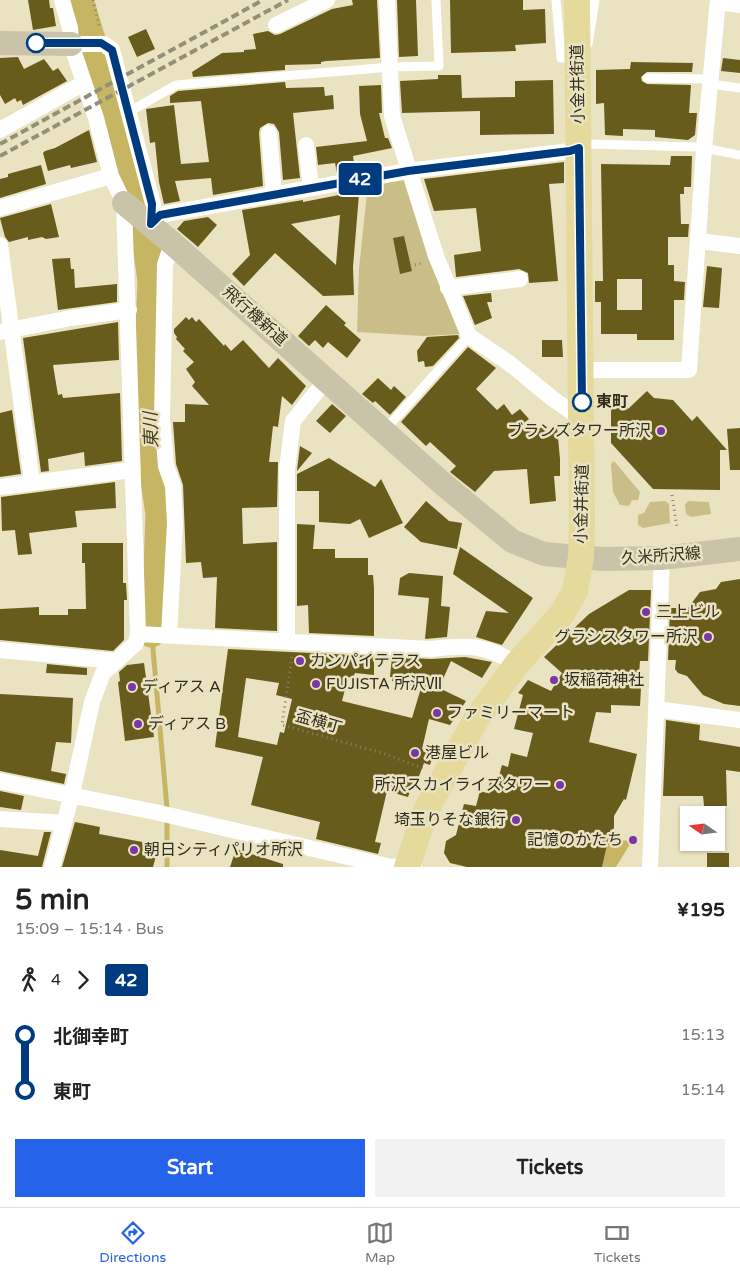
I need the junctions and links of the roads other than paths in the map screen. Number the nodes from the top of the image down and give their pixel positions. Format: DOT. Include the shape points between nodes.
graph roads {
  1 [pos="62,0"];
  2 [pos="326,0"];
  3 [pos="387,0"];
  4 [pos="436,0"];
  5 [pos="556,0"];
  6 [pos="577,0"];
  7 [pos="595,0"];
  8 [pos="718,1"];
  9 [pos="740,5"];
  10 [pos="276,25"];
  11 [pos="0,43"];
  12 [pos="74,44"];
  13 [pos="578,58"];
  14 [pos="391,67"];
  15 [pos="647,78"];
  16 [pos="711,82"];
  17 [pos="84,83"];
  18 [pos="740,88"];
  19 [pos="129,112"];
  20 [pos="0,130"];
  21 [pos="269,133"];
  22 [pos="306,145"];
  23 [pos="579,148"];
  24 [pos="704,150"];
  25 [pos="740,156"];
  26 [pos="408,171"];
  27 [pos="111,176"];
  28 [pos="311,188"];
  29 [pos="274,195"];
  30 [pos="126,205"];
  31 [pos="0,208"];
  32 [pos="149,223"];
  33 [pos="700,241"];
  34 [pos="172,242"];
  35 [pos="0,245"];
  36 [pos="740,246"];
  37 [pos="520,279"];
  38 [pos="448,288"];
  39 [pos="129,310"];
  40 [pos="6,331"];
  41 [pos="469,336"];
  42 [pos="582,370"];
  43 [pos="326,380"];
  44 [pos="582,418"];
  45 [pos="383,432"];
  46 [pos="132,470"];
  47 [pos="32,482"];
  48 [pos="0,487"];
  49 [pos="740,549"];
  50 [pos="581,557"];
  51 [pos="662,558"];
  52 [pos="152,635"];
  53 [pos="287,641"];
  54 [pos="0,650"];
  55 [pos="116,661"];
  56 [pos="516,664"];
  57 [pos="656,709"];
  58 [pos="740,720"];
  59 [pos="0,781"];
  60 [pos="72,794"];
  61 [pos="0,819"];
  62 [pos="64,823"];
  63 [pos="409,866"];
  64 [pos="52,867"];
  65 [pos="650,867"];
  1 -- 12 [label="street, 飛行機新道"];
  2 -- 10 [label="street"];
  3 -- 14 [label="street"];
  4 -- 14 [label="lane" via="439,66"];
  5 -- 13 [label="lane" via="561,58"];
  6 -- 13 [label="main road, 小金井街道"];
  7 -- 13 [label="lane" via="586,51"];
  8 -- 9 [label="street"];
  8 -- 16 [label="street"];
  11 -- 12 [label="street"];
  12 -- 17 [label="street, 飛行機新道"];
  12 -- 19 [label="street" via="102,44 112,50"];
  13 -- 23 [label="main road, 小金井街道"];
  14 -- 19 [label="lane" via="176,85"];
  14 -- 26 [label="street" via="392,116"];
  15 -- 16 [label="lane"];
  16 -- 18 [label="lane"];
  16 -- 24 [label="street"];
  17 -- 20 [label="street"];
  17 -- 27 [label="street, 飛行機新道"];
  19 -- 32 [label="street" via="152,204"];
  21 -- 29 [label="street"];
  22 -- 28 [label="street"];
  23 -- 24 [label="lane" via="590,144 698,147"];
  23 -- 26 [label="street"];
  23 -- 42 [label="main road, 小金井街道"];
  24 -- 25 [label="lane"];
  24 -- 33 [label="street"];
  26 -- 28 [label="street"];
  26 -- 38 [label="street"];
  27 -- 30 [label="street, 飛行機新道"];
  27 -- 31 [label="street"];
  28 -- 29 [label="street"];
  29 -- 32 [label="street" via="160,215"];
  30 -- 32 [label="street, 飛行機新道"];
  30 -- 39 [label="street"];
  32 -- 34 [label="street, 飛行機新道"];
  33 -- 36 [label="street"];
  33 -- 42 [label="street" via="689,370"];
  34 -- 43 [label="street, 飛行機新道"];
  34 -- 52 [label="street" via="165,265 162,418 176,523"];
  35 -- 40 [label="street"];
  37 -- 38 [label="street"];
  38 -- 41 [label="street"];
  39 -- 40 [label="street"];
  39 -- 46 [label="street"];
  40 -- 47 [label="street"];
  41 -- 44 [label="street"];
  41 -- 45 [label="lane"];
  42 -- 44 [label="main road, 小金井街道"];
  43 -- 45 [label="street, 飛行機新道"];
  43 -- 53 [label="street" via="293,420 287,469"];
  44 -- 50 [label="main road, 小金井街道"];
  45 -- 50 [label="street, 飛行機新道" via="512,541 544,554"];
  46 -- 47 [label="street"];
  46 -- 52 [label="street"];
  47 -- 48 [label="street"];
  49 -- 51 [label="street, 久米所沢線"];
  50 -- 51 [label="street, 久米所沢線"];
  50 -- 56 [label="main road, 小金井街道" via="575,591 562,614"];
  51 -- 57 [label="street"];
  52 -- 53 [label="street"];
  52 -- 55 [label="street" via="136,643"];
  53 -- 56 [label="street" via="431,649 482,648"];
  54 -- 55 [label="street"];
  55 -- 60 [label="street" via="103,673 92,702"];
  56 -- 63 [label="main road, 小金井街道" via="458,749 426,810"];
  57 -- 58 [label="street"];
  57 -- 65 [label="street"];
  59 -- 60 [label="street"];
  60 -- 62 [label="street"];
  60 -- 63 [label="street" via="391,867"];
  61 -- 62 [label="street"];
  62 -- 64 [label="street"];
}
